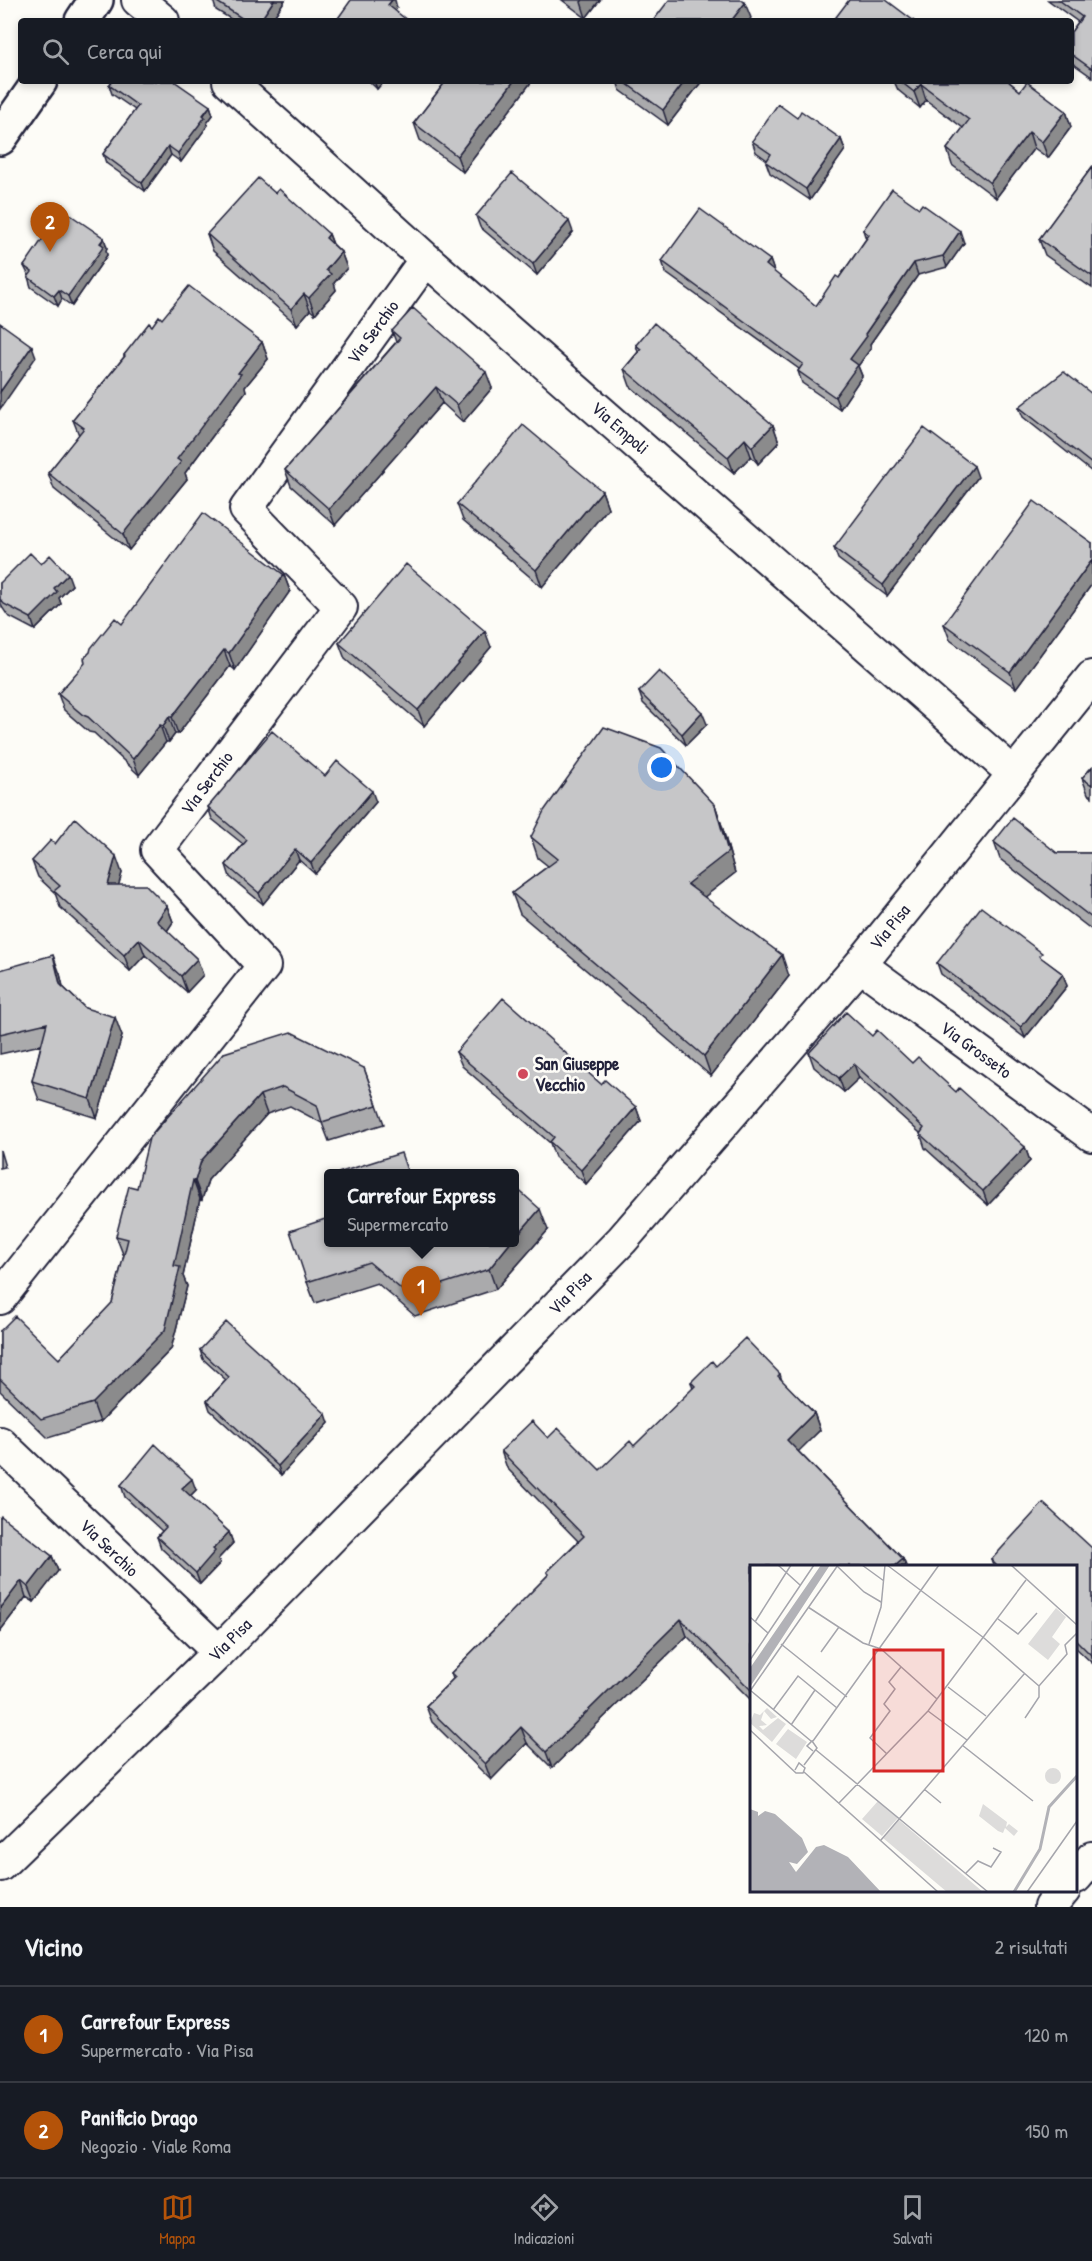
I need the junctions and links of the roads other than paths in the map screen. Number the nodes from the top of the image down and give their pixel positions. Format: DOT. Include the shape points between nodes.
graph roads {
  1 [pos="96,0"];
  2 [pos="138,0"];
  3 [pos="84,18"];
  4 [pos="159,18"];
  5 [pos="38,84"];
  6 [pos="232,84"];
  7 [pos="0,138"];
  8 [pos="426,259"];
  9 [pos="1092,677"];
  10 [pos="1013,773"];
  11 [pos="860,965"];
  12 [pos="1092,1135"];
  13 [pos="0,1298"];
  14 [pos="0,1443"];
  15 [pos="219,1652"];
  16 [pos="1092,1858"];
  17 [pos="0,1865"];
  18 [pos="1077,1876"];
  19 [pos="1062,1892"];
  20 [pos="1050,1907"];
  1 -- 3 [label="main road"];
  2 -- 4 [label="street"];
  5 -- 7 [label="main road"];
  6 -- 8 [label="street, Via Empoli"];
  8 -- 10 [label="street, Via Empoli"];
  8 -- 13 [label="street, Via Serchio" via="246,509 341,607 157,850 264,966"];
  9 -- 10 [label="street, Via Pisa"];
  10 -- 11 [label="street, Via Pisa"];
  11 -- 12 [label="street, Via Grosseto"];
  11 -- 15 [label="street, Via Pisa" via="622,1240"];
  14 -- 15 [label="street, Via Serchio"];
  15 -- 17 [label="street, Via Pisa"];
  16 -- 18 [label="street"];
  19 -- 20 [label="street"];
}
